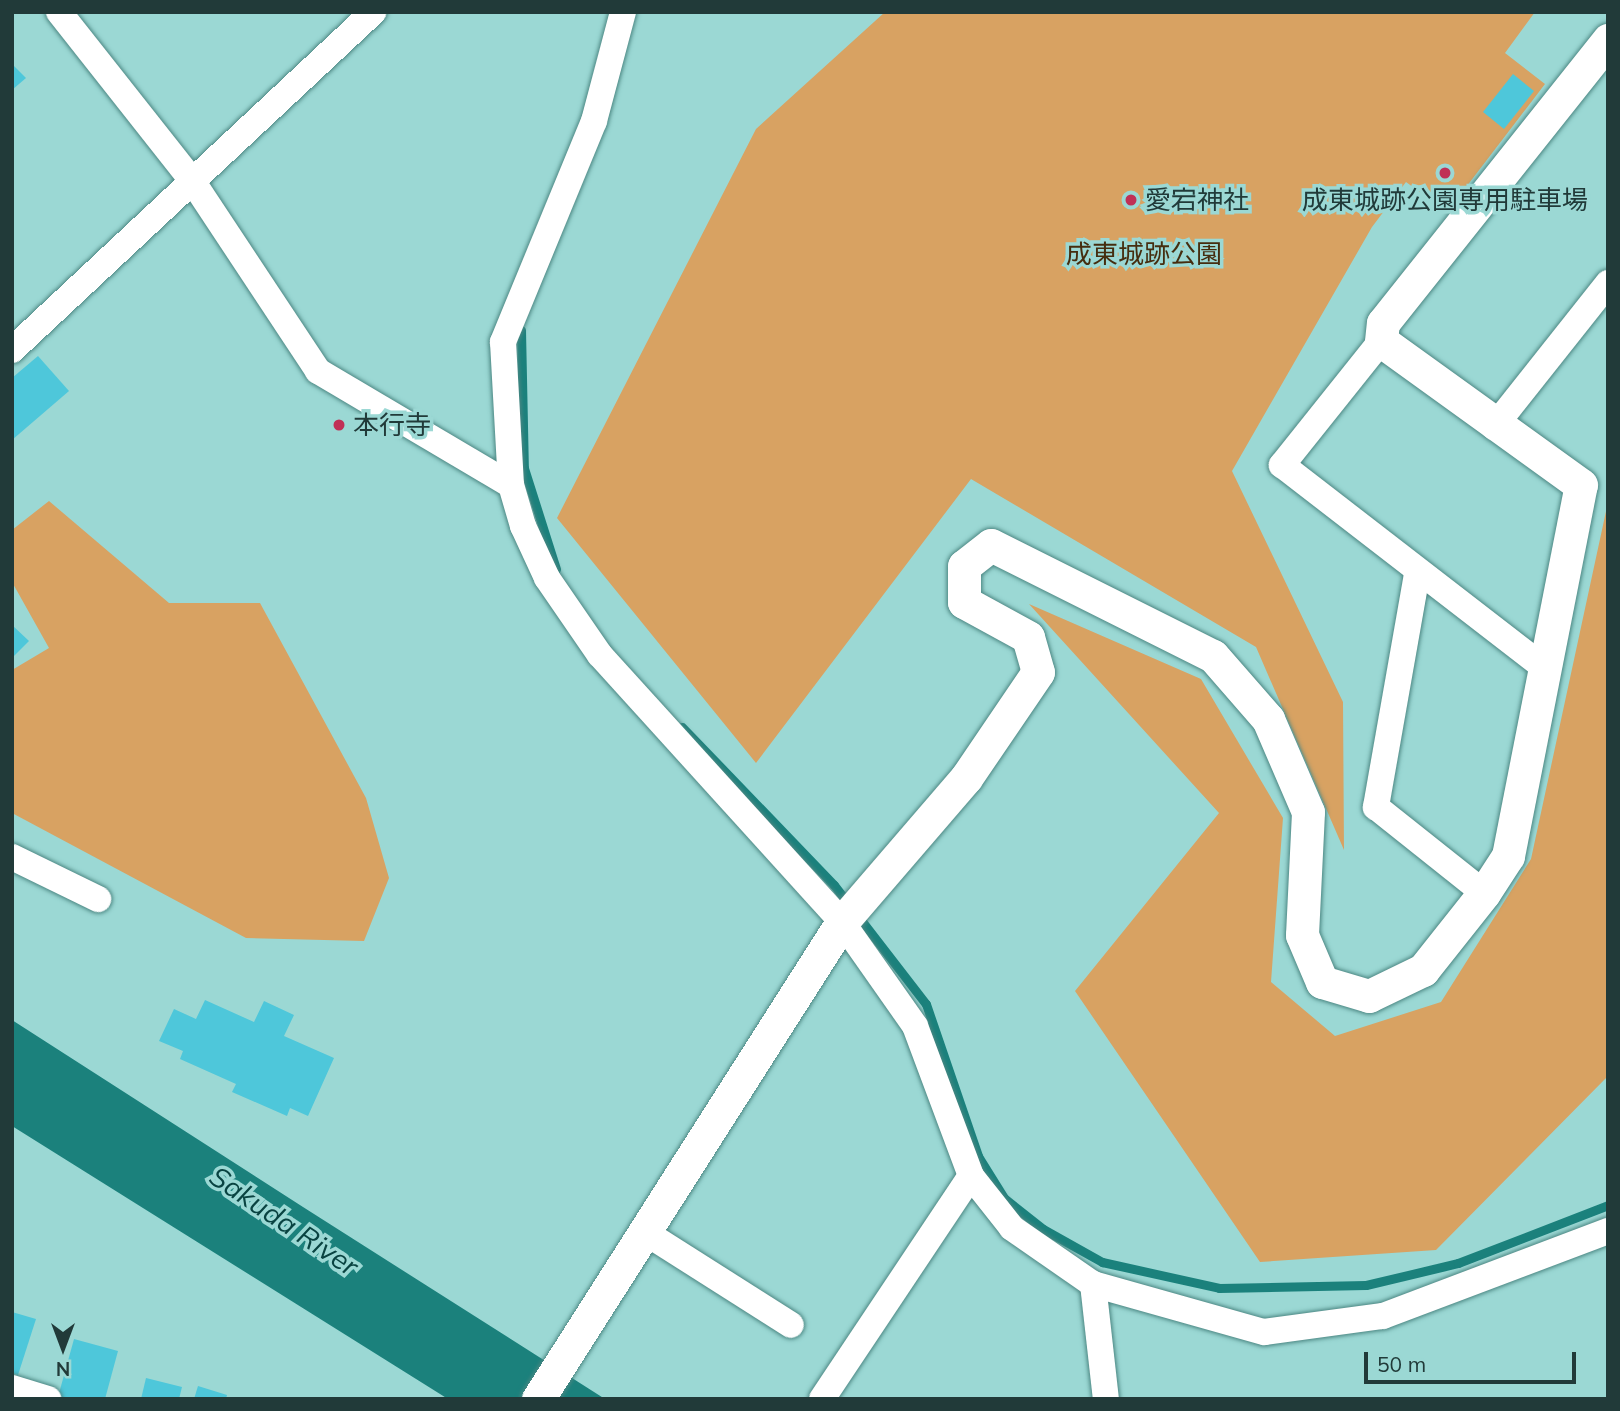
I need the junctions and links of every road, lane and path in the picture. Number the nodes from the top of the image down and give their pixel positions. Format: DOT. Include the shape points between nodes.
graph roads {
  1 [pos="59,12"];
  2 [pos="373,12"];
  3 [pos="623,12"];
  4 [pos="1604,50"];
  5 [pos="191,179"];
  6 [pos="1608,283"];
  7 [pos="1381,341"];
  8 [pos="12,350"];
  9 [pos="1494,427"];
  10 [pos="511,485"];
  11 [pos="1417,575"];
  12 [pos="1547,670"];
  13 [pos="12,857"];
  14 [pos="1484,893"];
  15 [pos="98,899"];
  16 [pos="850,913"];
  17 [pos="971,1176"];
  18 [pos="643,1231"];
  19 [pos="1608,1231"];
  20 [pos="1093,1284"];
  21 [pos="791,1325"];
  22 [pos="12,1388"];
  23 [pos="48,1399"];
  24 [pos="538,1399"];
  25 [pos="822,1399"];
  26 [pos="1106,1399"];
  1 -- 5 [label="street"];
  2 -- 5 [label="street"];
  3 -- 10 [label="street" via="594,121 503,342"];
  4 -- 7 [label="street" via="1383,323"];
  5 -- 8 [label="street"];
  5 -- 10 [label="street" via="318,370"];
  6 -- 9 [label="street"];
  7 -- 9 [label="street"];
  7 -- 11 [label="street" via="1282,465"];
  9 -- 12 [label="street" via="1581,485"];
  10 -- 16 [label="street" via="547,578 600,655"];
  11 -- 12 [label="street"];
  11 -- 14 [label="street" via="1376,807"];
  12 -- 14 [label="street" via="1508,856"];
  13 -- 15 [label="street"];
  14 -- 16 [label="street" via="1423,970 1369,996 1322,982 1302,935 1308,812 1268,719 1213,656 991,545 964,566 964,602 1028,638 1038,672 966,778"];
  16 -- 17 [label="street" via="915,1026"];
  16 -- 18 [label="street"];
  17 -- 20 [label="street" via="1012,1228"];
  17 -- 25 [label="street"];
  18 -- 21 [label="street"];
  18 -- 24 [label="street"];
  19 -- 20 [label="street" via="1383,1316 1264,1332"];
  20 -- 26 [label="street"];
  22 -- 23 [label="street"];
}
